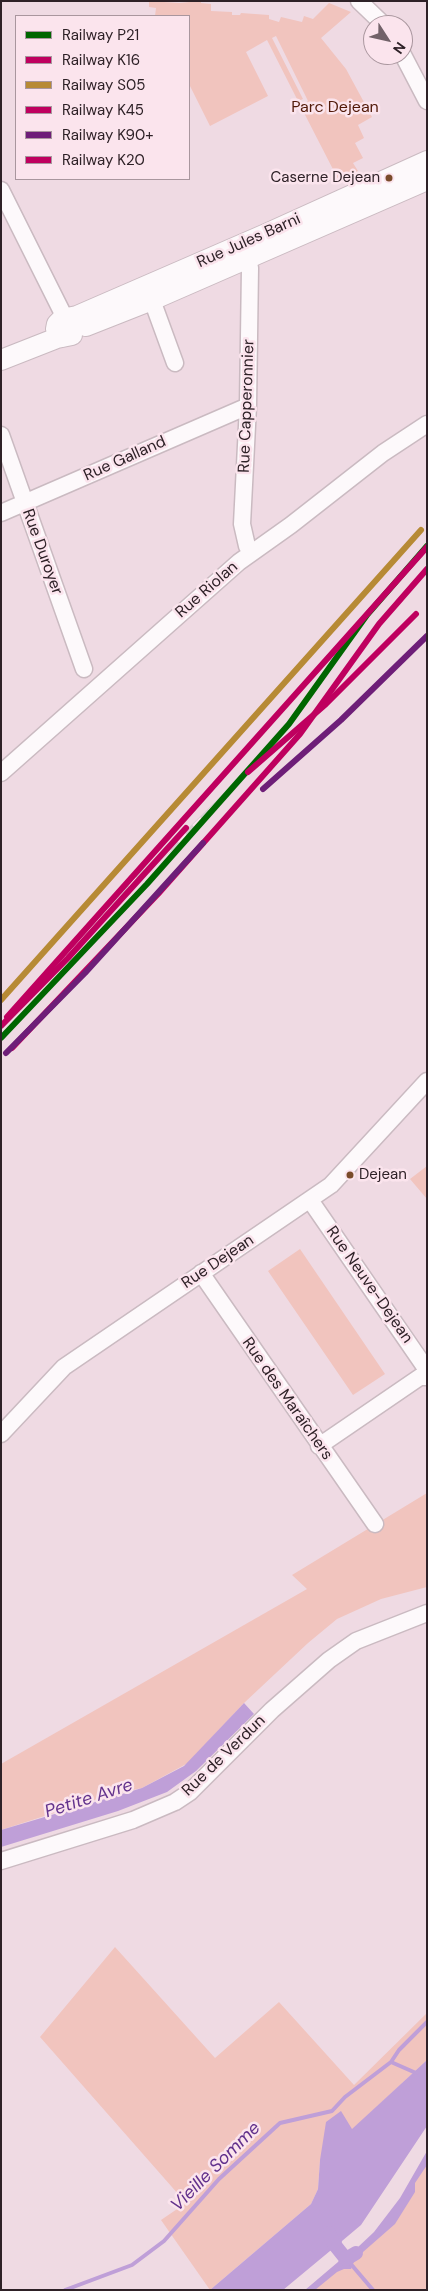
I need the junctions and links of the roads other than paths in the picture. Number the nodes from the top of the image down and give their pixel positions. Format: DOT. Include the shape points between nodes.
graph roads {
  1 [pos="359,1"];
  2 [pos="374,15"];
  3 [pos="408,65"];
  4 [pos="427,101"];
  5 [pos="427,161"];
  6 [pos="427,180"];
  7 [pos="1,190"];
  8 [pos="248,258"];
  9 [pos="152,300"];
  10 [pos="66,326"];
  11 [pos="1,346"];
  12 [pos="1,360"];
  13 [pos="175,363"];
  14 [pos="248,406"];
  15 [pos="427,424"];
  16 [pos="1,435"];
  17 [pos="25,503"];
  18 [pos="1,513"];
  19 [pos="251,553"];
  20 [pos="84,669"];
  21 [pos="1,773"];
  22 [pos="426,1084"];
  23 [pos="310,1200"];
  24 [pos="200,1273"];
  25 [pos="427,1370"];
  26 [pos="427,1377"];
  27 [pos="1,1434"];
  28 [pos="319,1446"];
  29 [pos="375,1524"];
  30 [pos="427,1613"];
  31 [pos="1,1861"];
  1 -- 2 [label="street"];
  3 -- 4 [label="street"];
  5 -- 10 [label="main road, Rue Jules Barni"];
  6 -- 8 [label="main road, Rue Jules Barni"];
  7 -- 10 [label="street"];
  8 -- 9 [label="main road, Rue Jules Barni"];
  8 -- 14 [label="street, Rue Capperonnier"];
  9 -- 10 [label="main road, Rue Jules Barni" via="80,328"];
  9 -- 13 [label="street"];
  10 -- 11 [label="main road, Rue Jules Barni"];
  10 -- 12 [label="main road, Rue Jules Barni"];
  14 -- 17 [label="street, Rue Galland"];
  14 -- 19 [label="street, Rue Capperonnier" via="242,524"];
  15 -- 19 [label="street, Rue Riolan" via="383,453"];
  16 -- 17 [label="street, Rue Duroyer"];
  17 -- 18 [label="street, Rue Galland"];
  17 -- 20 [label="street, Rue Duroyer"];
  19 -- 21 [label="street, Rue Riolan"];
  22 -- 23 [label="street, Rue Dejean" via="331,1184"];
  23 -- 24 [label="street, Rue Dejean"];
  23 -- 25 [label="street, Rue Neuve-Dejean"];
  24 -- 27 [label="street, Rue Dejean" via="64,1367"];
  24 -- 28 [label="street, Rue des Maraîchers"];
  26 -- 28 [label="street" via="420,1377"];
  28 -- 29 [label="street, Rue des Maraîchers"];
  30 -- 31 [label="street, Rue de Verdun" via="356,1641 329,1660 272,1710 190,1792 175,1802 133,1820"];
}
